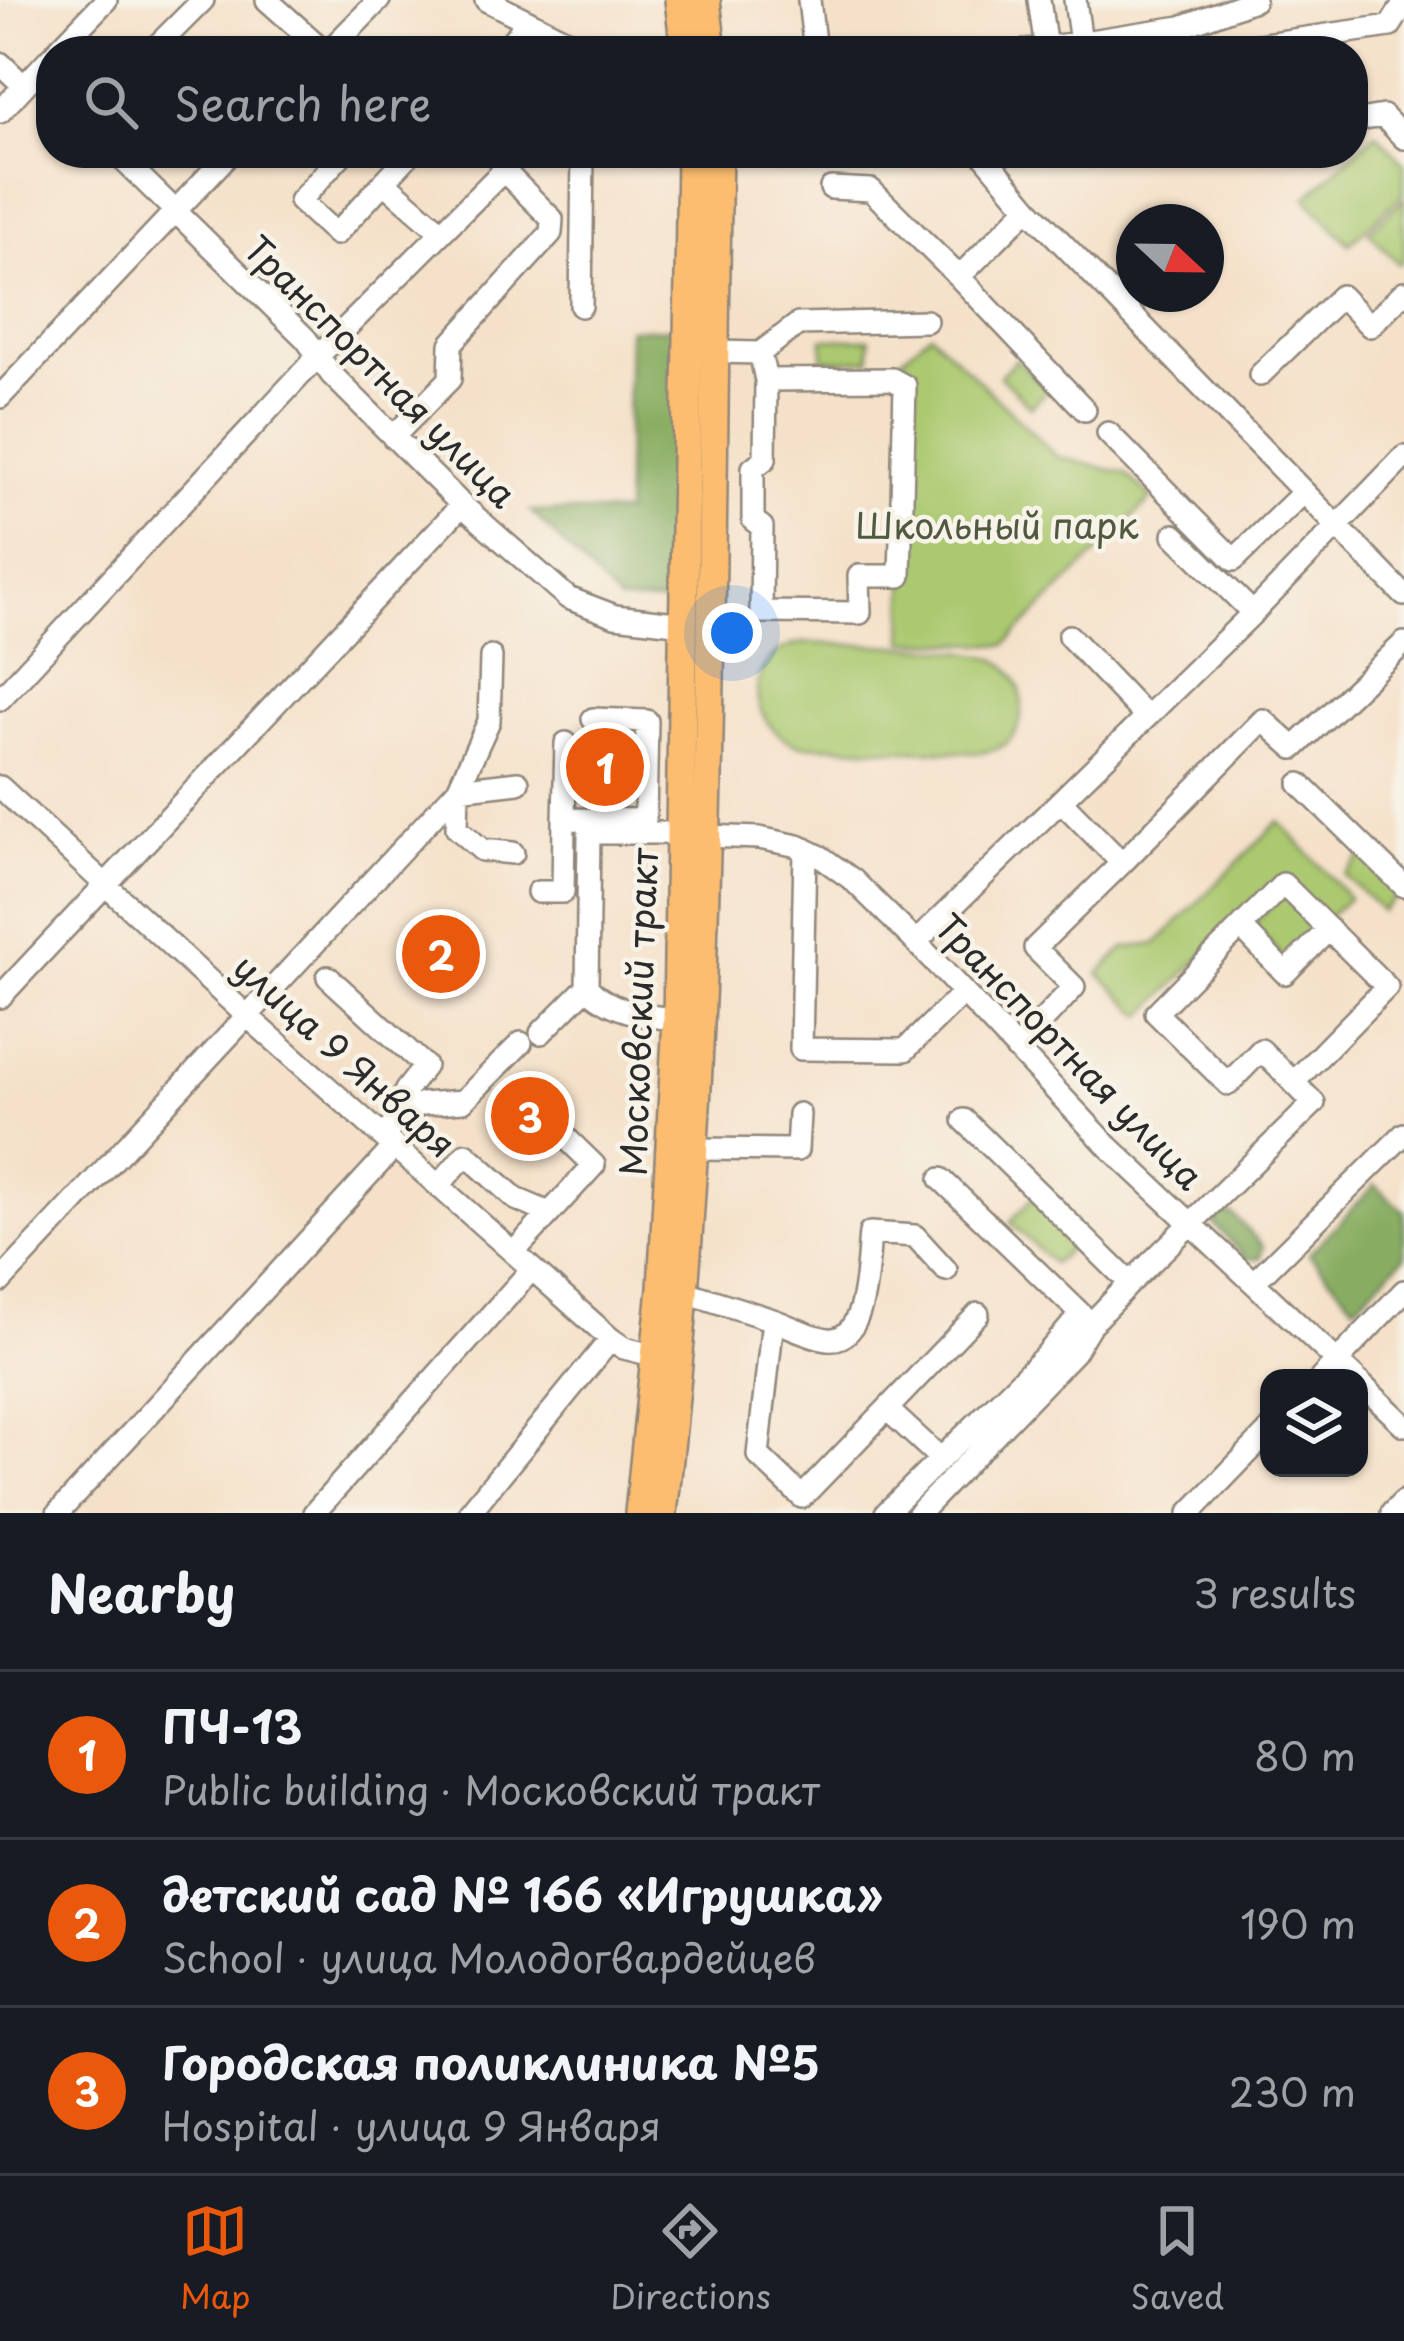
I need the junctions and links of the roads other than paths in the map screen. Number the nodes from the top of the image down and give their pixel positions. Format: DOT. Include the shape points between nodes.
graph roads {
  1 [pos="106,0"];
  2 [pos="202,0"];
  3 [pos="266,0"];
  4 [pos="379,0"];
  5 [pos="486,0"];
  6 [pos="679,0"];
  7 [pos="706,0"];
  8 [pos="809,0"];
  9 [pos="1039,0"];
  10 [pos="1075,0"];
  11 [pos="1254,0"];
  12 [pos="1404,4"];
  13 [pos="528,22"];
  14 [pos="75,36"];
  15 [pos="167,36"];
  16 [pos="308,36"];
  17 [pos="342,36"];
  18 [pos="516,36"];
  19 [pos="557,36"];
  20 [pos="683,36"];
  21 [pos="710,36"];
  22 [pos="813,36"];
  23 [pos="1036,36"];
  24 [pos="1081,36"];
  25 [pos="1153,36"];
  26 [pos="1321,36"];
  27 [pos="0,63"];
  28 [pos="36,70"];
  29 [pos="36,78"];
  30 [pos="0,112"];
  31 [pos="1368,118"];
  32 [pos="1404,138"];
  33 [pos="130,168"];
  34 [pos="216,168"];
  35 [pos="330,168"];
  36 [pos="398,168"];
  37 [pos="583,168"];
  38 [pos="691,168"];
  39 [pos="718,168"];
  40 [pos="995,168"];
  41 [pos="503,170"];
  42 [pos="385,182"];
  43 [pos="831,188"];
  44 [pos="1028,208"];
  45 [pos="173,212"];
  46 [pos="440,231"];
  47 [pos="958,278"];
  48 [pos="1404,292"];
  49 [pos="581,306"];
  50 [pos="926,321"];
  51 [pos="714,352"];
  52 [pos="760,353"];
  53 [pos="319,356"];
  54 [pos="1260,375"];
  55 [pos="766,380"];
  56 [pos="0,397"];
  57 [pos="1085,410"];
  58 [pos="1108,433"];
  59 [pos="393,437"];
  60 [pos="1404,457"];
  61 [pos="1304,492"];
  62 [pos="462,505"];
  63 [pos="1338,528"];
  64 [pos="1174,535"];
  65 [pos="1404,595"];
  66 [pos="1253,614"];
  67 [pos="684,624"];
  68 [pos="1069,636"];
  69 [pos="1404,643"];
  70 [pos="491,657"];
  71 [pos="0,699"];
  72 [pos="1146,717"];
  73 [pos="593,719"];
  74 [pos="566,743"];
  75 [pos="645,776"];
  76 [pos="682,777"];
  77 [pos="518,782"];
  78 [pos="1300,784"];
  79 [pos="0,787"];
  80 [pos="458,789"];
  81 [pos="1061,801"];
  82 [pos="564,819"];
  83 [pos="693,835"];
  84 [pos="805,849"];
  85 [pos="513,853"];
  86 [pos="1122,863"];
  87 [pos="105,884"];
  88 [pos="1404,886"];
  89 [pos="538,892"];
  90 [pos="1241,927"];
  91 [pos="1329,929"];
  92 [pos="916,942"];
  93 [pos="328,977"];
  94 [pos="587,987"];
  95 [pos="962,994"];
  96 [pos="0,997"];
  97 [pos="245,1014"];
  98 [pos="677,1019"];
  99 [pos="1016,1049"];
  100 [pos="1294,1082"];
  101 [pos="402,1113"];
  102 [pos="799,1114"];
  103 [pos="964,1120"];
  104 [pos="558,1130"];
  105 [pos="1404,1134"];
  106 [pos="389,1141"];
  107 [pos="695,1149"];
  108 [pos="941,1179"];
  109 [pos="439,1185"];
  110 [pos="549,1213"];
  111 [pos="1193,1224"];
  112 [pos="514,1252"];
  113 [pos="532,1269"];
  114 [pos="946,1270"];
  115 [pos="0,1282"];
  116 [pos="1253,1282"];
  117 [pos="1130,1283"];
  118 [pos="686,1292"];
  119 [pos="1404,1292"];
  120 [pos="979,1314"];
  121 [pos="1086,1319"];
  122 [pos="773,1320"];
  123 [pos="611,1339"];
  124 [pos="656,1356"];
  125 [pos="1329,1369"];
  126 [pos="1368,1391"];
  127 [pos="887,1409"];
  128 [pos="1404,1425"];
  129 [pos="1260,1440"];
  130 [pos="941,1459"];
  131 [pos="1404,1502"];
  132 [pos="58,1513"];
  133 [pos="314,1513"];
  134 [pos="469,1513"];
  135 [pos="639,1513"];
  136 [pos="663,1513"];
  137 [pos="886,1513"];
  138 [pos="919,1513"];
  139 [pos="1190,1513"];
  140 [pos="1392,1513"];
  1 -- 14 [label="street"];
  2 -- 15 [label="street"];
  3 -- 16 [label="street"];
  4 -- 17 [label="street"];
  5 -- 13 [label="street"];
  6 -- 20 [label="main road"];
  7 -- 21 [label="main road"];
  8 -- 22 [label="street"];
  9 -- 23 [label="street"];
  10 -- 24 [label="street"];
  11 -- 25 [label="street"];
  12 -- 26 [label="street" via="1390,26"];
  13 -- 18 [label="street"];
  13 -- 19 [label="street"];
  27 -- 28 [label="street"];
  29 -- 30 [label="street"];
  31 -- 32 [label="street" via="1383,116"];
  33 -- 45 [label="street, Транспортная улица"];
  34 -- 45 [label="street"];
  35 -- 42 [label="street" via="300,201 336,234"];
  36 -- 42 [label="street"];
  37 -- 49 [label="street"];
  38 -- 67 [label="main road, Московский тракт"];
  39 -- 51 [label="main road, Московский тракт"];
  40 -- 44 [label="street"];
  41 -- 46 [label="street"];
  41 -- 59 [label="street" via="552,219 551,233 451,344 450,379"];
  42 -- 46 [label="street"];
  43 -- 47 [label="street" via="871,190"];
  44 -- 47 [label="street"];
  44 -- 61 [label="street"];
  45 -- 53 [label="street, Транспортная улица"];
  45 -- 56 [label="street"];
  46 -- 53 [label="street"];
  47 -- 57 [label="street"];
  48 -- 54 [label="street" via="1370,326 1341,296"];
  50 -- 52 [label="street" via="798,324"];
  51 -- 52 [label="street"];
  51 -- 83 [label="main road, Московский тракт"];
  52 -- 55 [label="street"];
  53 -- 59 [label="street, Транспортная улица"];
  53 -- 71 [label="street"];
  55 -- 55 [label="street" via="904,386 900,575 859,576 860,613 761,612 753,468 764,459"];
  58 -- 61 [label="street" via="1234,560"];
  59 -- 62 [label="street, Транспортная улица"];
  60 -- 63 [label="street"];
  61 -- 63 [label="street"];
  62 -- 67 [label="street, Транспортная улица" via="568,598 615,616"];
  62 -- 87 [label="street"];
  63 -- 65 [label="street"];
  63 -- 66 [label="street"];
  64 -- 66 [label="street"];
  66 -- 72 [label="street"];
  67 -- 76 [label="main road, Московский тракт"];
  68 -- 72 [label="street"];
  69 -- 86 [label="street" via="1294,748 1263,720"];
  70 -- 80 [label="street" via="489,721"];
  72 -- 81 [label="street"];
  73 -- 75 [label="street" via="647,721"];
  74 -- 82 [label="street"];
  75 -- 76 [label="street"];
  75 -- 82 [label="street" via="645,820"];
  76 -- 83 [label="main road, Московский тракт"];
  77 -- 80 [label="street"];
  78 -- 88 [label="street"];
  79 -- 87 [label="street, улица 9 Января"];
  80 -- 85 [label="street" via="458,828 482,850"];
  80 -- 97 [label="street"];
  81 -- 86 [label="street"];
  81 -- 92 [label="street"];
  82 -- 89 [label="street" via="562,892"];
  83 -- 84 [label="street, Транспортная улица"];
  83 -- 94 [label="street, Транспортная улица" via="589,833"];
  83 -- 98 [label="main road, Московский тракт"];
  83 -- 107 [label="main road, Московский тракт"];
  84 -- 92 [label="street, Транспортная улица" via="838,868"];
  84 -- 95 [label="street" via="801,1048 904,1050"];
  86 -- 99 [label="street" via="1035,948 1074,987"];
  87 -- 96 [label="street"];
  87 -- 97 [label="street, улица 9 Января"];
  90 -- 91 [label="street" via="1283,884"];
  90 -- 91 [label="street" via="1285,973"];
  90 -- 100 [label="street" via="1156,1013 1228,1084 1261,1050"];
  91 -- 100 [label="street" via="1387,987"];
  92 -- 95 [label="street, Транспортная улица"];
  93 -- 101 [label="street" via="425,1066 406,1090"];
  94 -- 98 [label="street" via="612,1005"];
  94 -- 101 [label="street" via="463,1101"];
  95 -- 99 [label="street, Транспортная улица"];
  97 -- 106 [label="street, улица 9 Января"];
  97 -- 115 [label="street"];
  98 -- 124 [label="main road, Московский тракт"];
  99 -- 111 [label="street, Транспортная улица"];
  100 -- 111 [label="street" via="1314,1103"];
  101 -- 106 [label="street"];
  102 -- 107 [label="street" via="797,1150"];
  103 -- 117 [label="street"];
  104 -- 110 [label="street" via="594,1165"];
  105 -- 116 [label="street"];
  106 -- 109 [label="street, улица 9 Января"];
  106 -- 132 [label="street"];
  107 -- 118 [label="main road, Московский тракт"];
  108 -- 121 [label="street"];
  109 -- 110 [label="street" via="466,1154 516,1199"];
  109 -- 112 [label="street, улица 9 Января"];
  110 -- 112 [label="street"];
  111 -- 116 [label="street, Транспортная улица"];
  111 -- 117 [label="street"];
  112 -- 113 [label="street, улица 9 Января"];
  113 -- 123 [label="street, улица 9 Января"];
  113 -- 133 [label="street"];
  114 -- 122 [label="street" via="915,1236 870,1233 859,1318 842,1336 833,1341"];
  116 -- 125 [label="street, Транспортная улица"];
  117 -- 121 [label="street"];
  118 -- 122 [label="street"];
  118 -- 136 [label="main road, Московский тракт"];
  119 -- 125 [label="street"];
  120 -- 127 [label="street"];
  121 -- 130 [label="street"];
  121 -- 138 [label="street" via="1075,1352"];
  122 -- 127 [label="street" via="758,1455 802,1497"];
  123 -- 124 [label="street, улица 9 Января"];
  123 -- 134 [label="street"];
  124 -- 135 [label="main road, Московский тракт"];
  126 -- 128 [label="street, Транспортная улица"];
  127 -- 130 [label="street"];
  129 -- 139 [label="street"];
  130 -- 137 [label="street"];
  131 -- 140 [label="street"];
}
